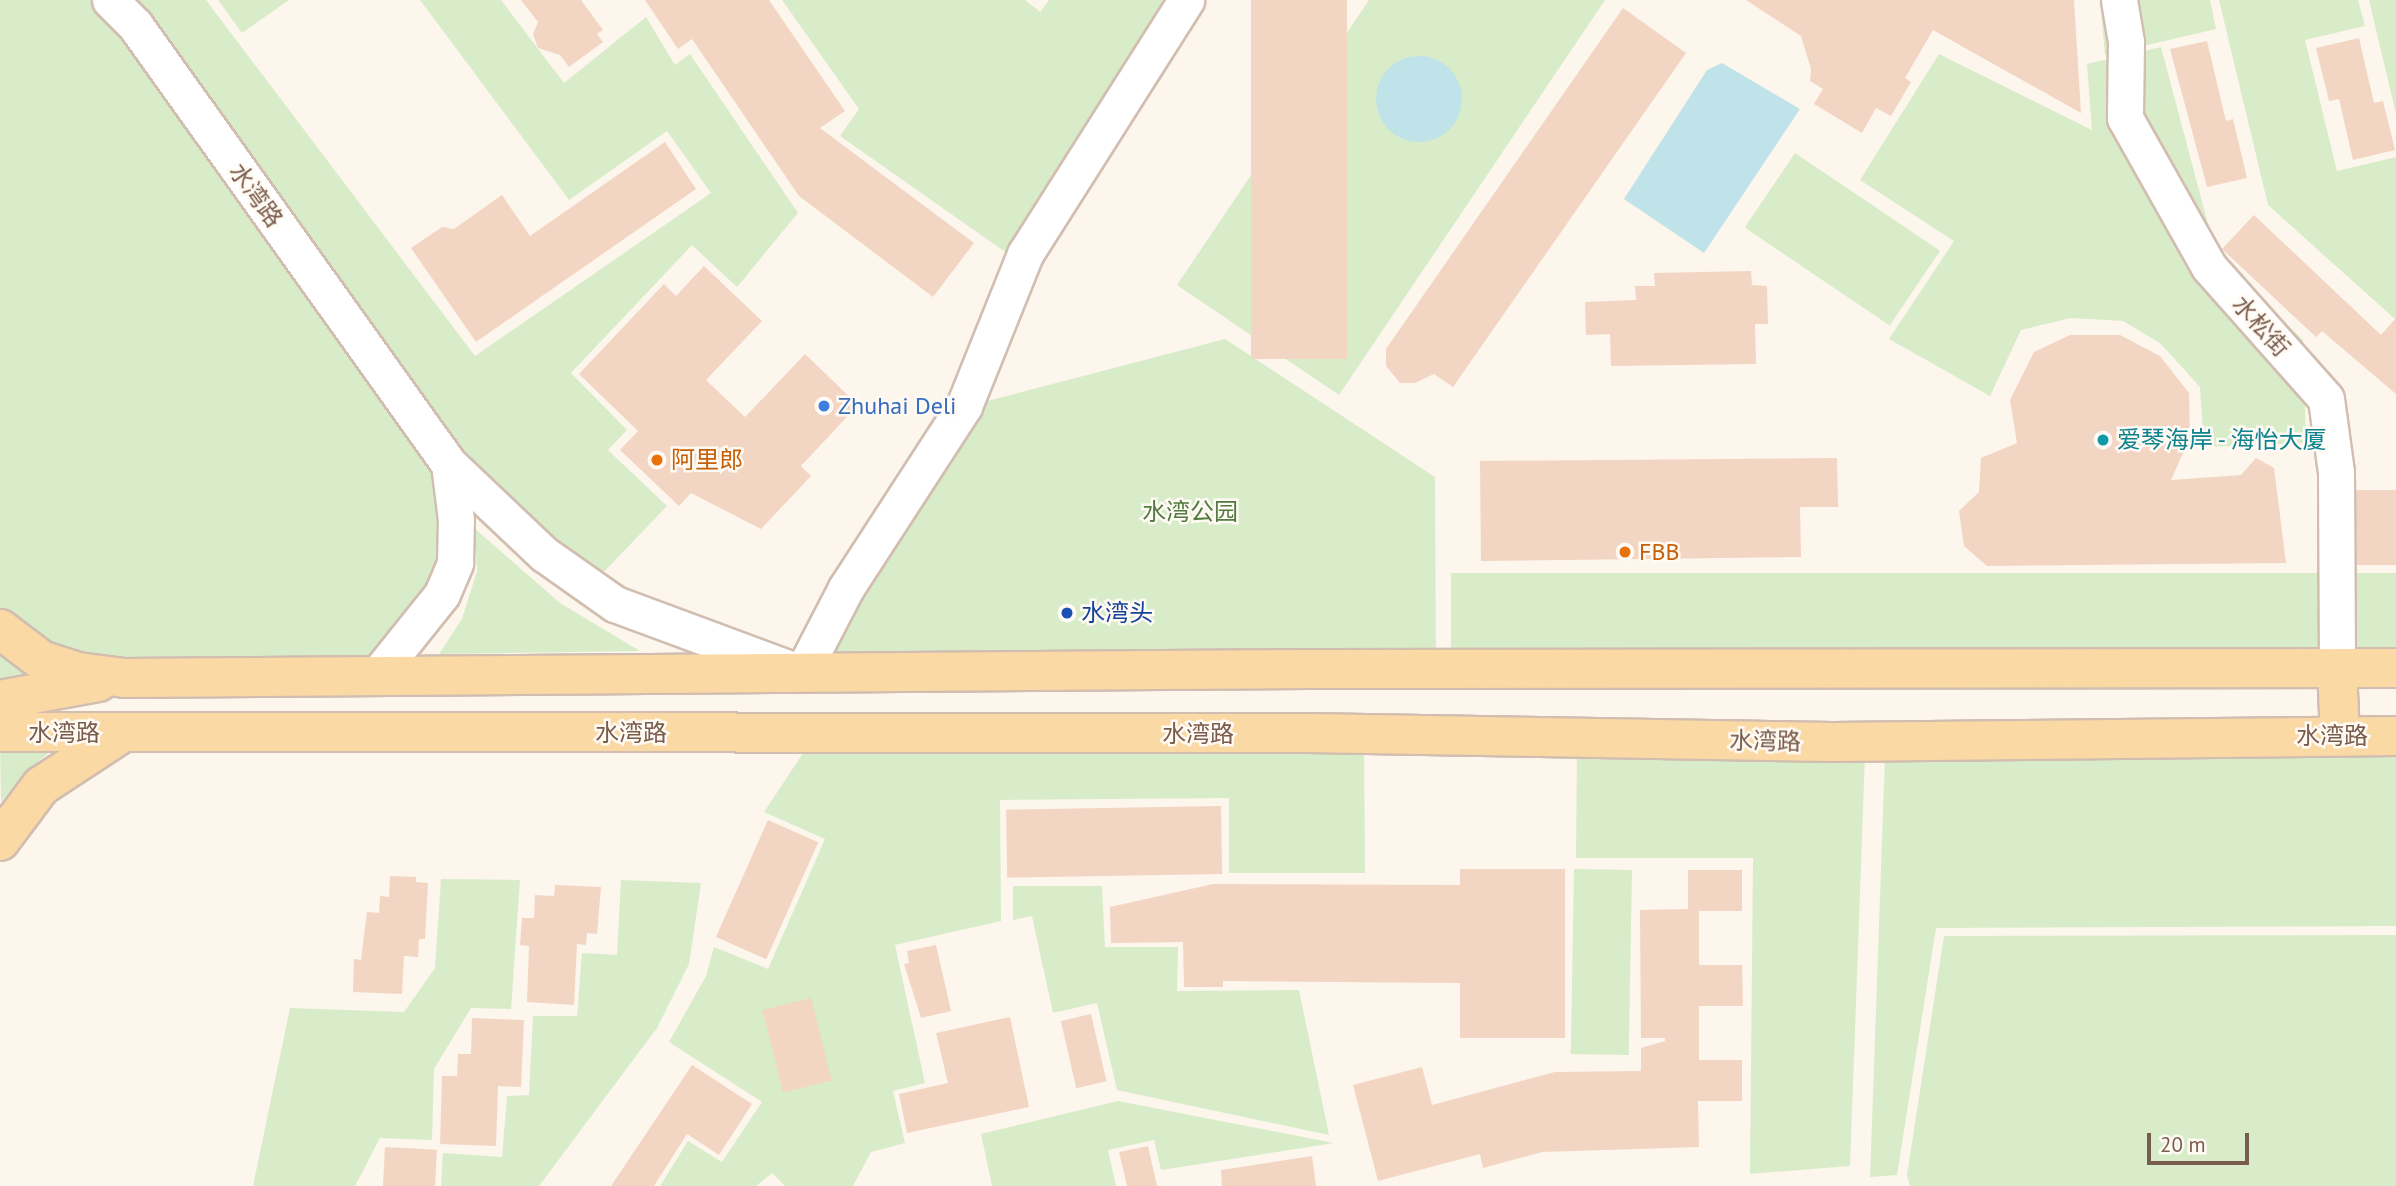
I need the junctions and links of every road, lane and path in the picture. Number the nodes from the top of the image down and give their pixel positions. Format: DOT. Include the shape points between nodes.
graph roads {
  1 [pos="110,0"];
  2 [pos="1186,0"];
  3 [pos="2119,0"];
  4 [pos="449,464"];
  5 [pos="0,629"];
  6 [pos="2396,668"];
  7 [pos="2337,669"];
  8 [pos="802,673"];
  9 [pos="378,674"];
  10 [pos="125,678"];
  11 [pos="0,700"];
  12 [pos="0,732"];
  13 [pos="122,733"];
  14 [pos="2340,736"];
  15 [pos="2396,736"];
  16 [pos="0,841"];
  1 -- 4 [label="street, 水湾路" via="135,25"];
  2 -- 8 [label="street" via="1024,254 964,406 846,588"];
  3 -- 7 [label="street, 水松街" via="2126,42 2125,118 2208,267 2326,399 2336,472"];
  4 -- 8 [label="street, 水湾路" via="544,554 615,604"];
  4 -- 9 [label="street" via="456,520 455,563 442,594"];
  5 -- 10 [label="main road, 水湾路" via="41,660 78,672"];
  6 -- 7 [label="main road, 水湾路"];
  7 -- 8 [label="main road, 水湾路"];
  7 -- 14 [label="main road"];
  8 -- 9 [label="main road, 水湾路"];
  9 -- 10 [label="main road, 水湾路"];
  10 -- 11 [label="main road"];
  12 -- 13 [label="main road, 水湾路"];
  13 -- 14 [label="main road, 水湾路" via="1308,733 1833,742"];
  13 -- 16 [label="main road" via="41,786"];
  14 -- 15 [label="main road, 水湾路"];
}
